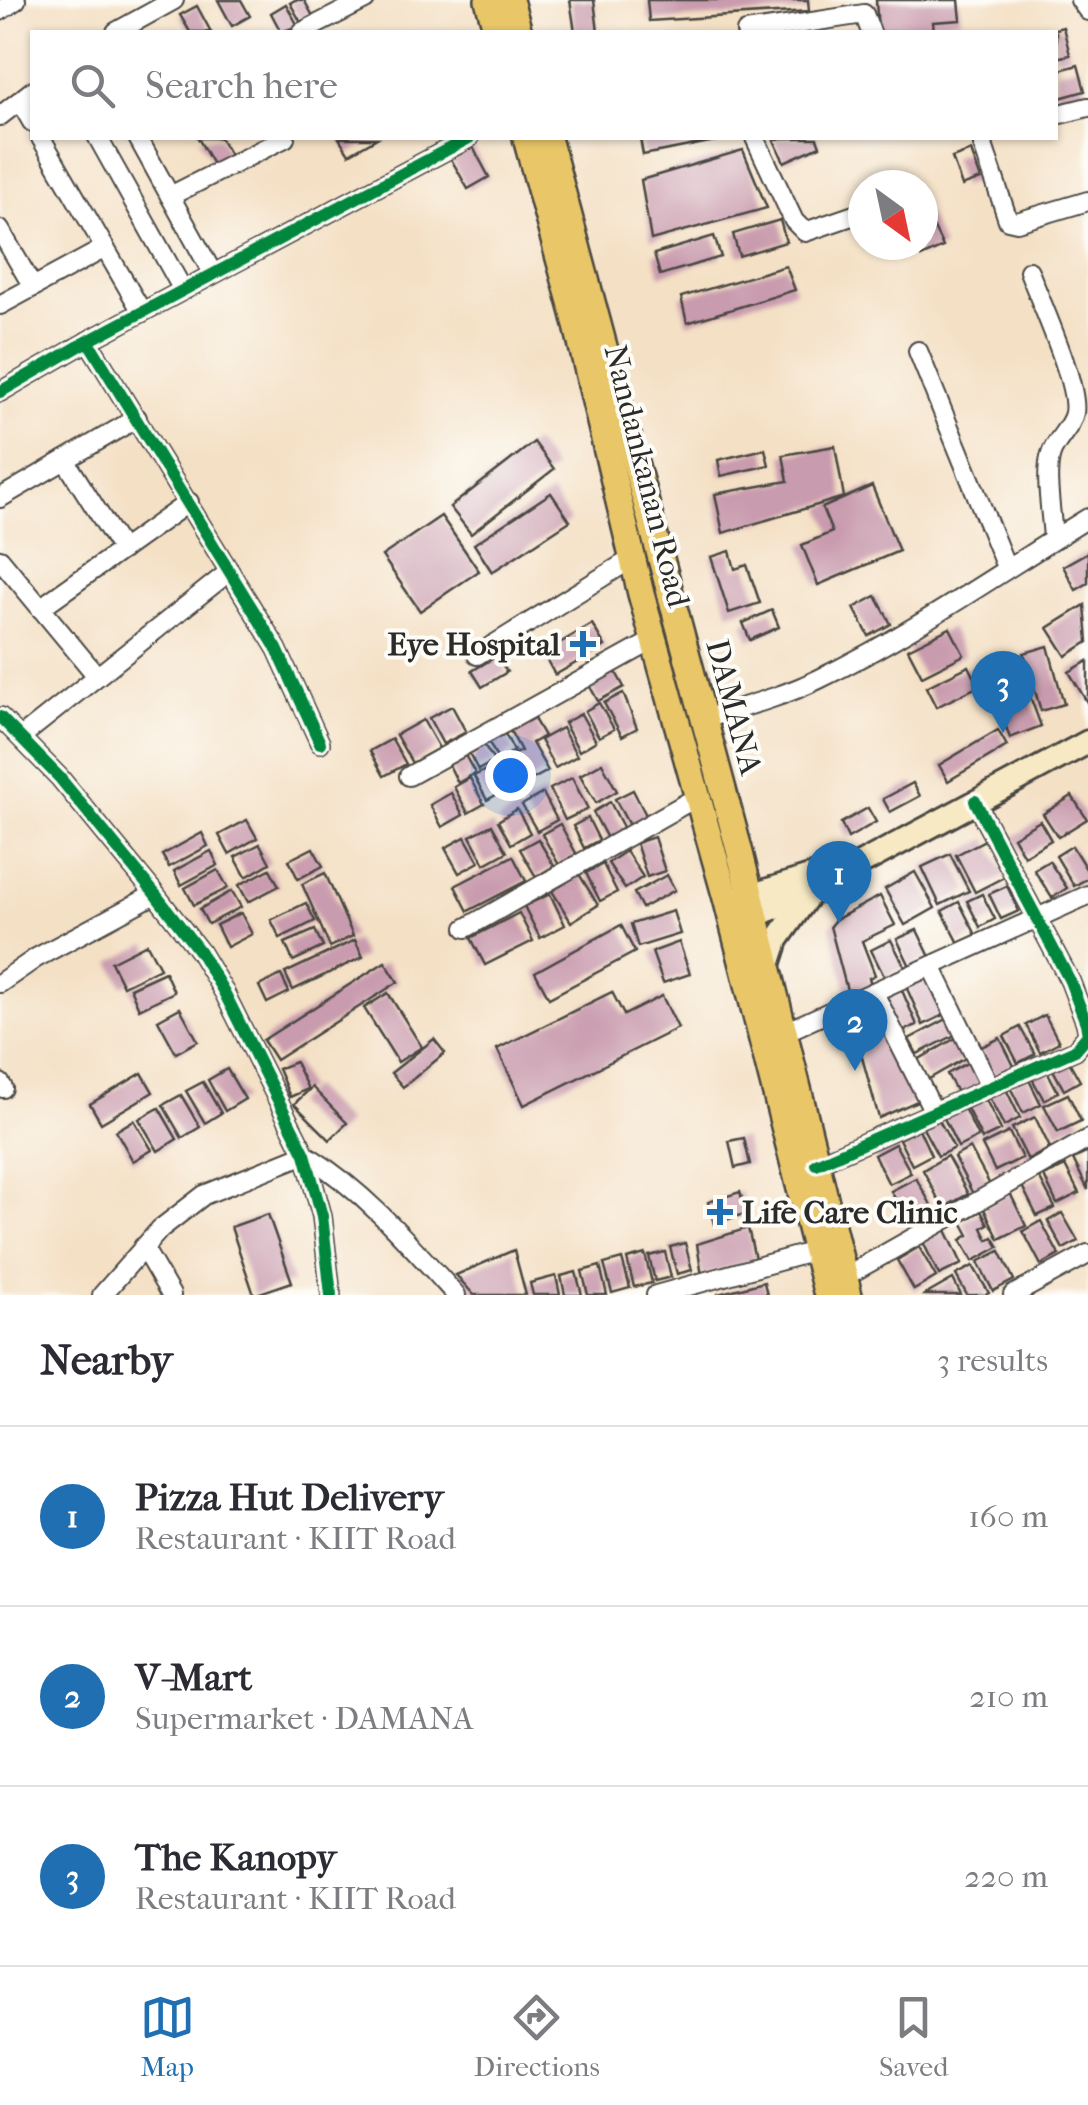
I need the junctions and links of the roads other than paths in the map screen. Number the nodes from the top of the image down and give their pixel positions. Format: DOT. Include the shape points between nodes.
graph roads {
  1 [pos="16,0"];
  2 [pos="365,0"];
  3 [pos="488,0"];
  4 [pos="510,0"];
  5 [pos="1080,0"];
  6 [pos="162,3"];
  7 [pos="0,11"];
  8 [pos="1088,11"];
  9 [pos="827,26"];
  10 [pos="119,30"];
  11 [pos="306,30"];
  12 [pos="500,30"];
  13 [pos="502,30"];
  14 [pos="773,30"];
  15 [pos="870,30"];
  16 [pos="26,96"];
  17 [pos="1088,107"];
  18 [pos="1058,114"];
  19 [pos="0,116"];
  20 [pos="42,140"];
  21 [pos="99,140"];
  22 [pos="139,140"];
  23 [pos="281,140"];
  24 [pos="465,140"];
  25 [pos="527,140"];
  26 [pos="549,140"];
  27 [pos="756,140"];
  28 [pos="984,140"];
  29 [pos="170,196"];
  30 [pos="1088,201"];
  31 [pos="848,217"];
  32 [pos="0,230"];
  33 [pos="105,248"];
  34 [pos="1029,271"];
  35 [pos="213,274"];
  36 [pos="33,287"];
  37 [pos="184,290"];
  38 [pos="0,305"];
  39 [pos="142,312"];
  40 [pos="88,341"];
  41 [pos="918,351"];
  42 [pos="0,392"];
  43 [pos="137,418"];
  44 [pos="65,460"];
  45 [pos="0,498"];
  46 [pos="189,502"];
  47 [pos="1088,518"];
  48 [pos="1053,540"];
  49 [pos="122,550"];
  50 [pos="632,558"];
  51 [pos="0,559"];
  52 [pos="1006,568"];
  53 [pos="230,571"];
  54 [pos="40,608"];
  55 [pos="654,640"];
  56 [pos="476,655"];
  57 [pos="97,676"];
  58 [pos="0,718"];
  59 [pos="704,719"];
  60 [pos="22,736"];
  61 [pos="1088,742"];
  62 [pos="320,743"];
  63 [pos="409,776"];
  64 [pos="697,797"];
  65 [pos="976,801"];
  66 [pos="740,853"];
  67 [pos="808,886"];
  68 [pos="155,894"];
  69 [pos="1088,895"];
  70 [pos="741,909"];
  71 [pos="1037,918"];
  72 [pos="466,928"];
  73 [pos="932,966"];
  74 [pos="767,971"];
  75 [pos="1088,972"];
  76 [pos="1070,981"];
  77 [pos="0,983"];
  78 [pos="874,993"];
  79 [pos="784,1032"];
  80 [pos="990,1087"];
  81 [pos="934,1112"];
  82 [pos="1088,1140"];
  83 [pos="305,1154"];
  84 [pos="816,1164"];
  85 [pos="144,1247"];
  86 [pos="815,1251"];
  87 [pos="1088,1254"];
  88 [pos="840,1289"];
  89 [pos="102,1295"];
  90 [pos="170,1295"];
  91 [pos="330,1295"];
  92 [pos="456,1295"];
  93 [pos="656,1295"];
  94 [pos="1013,1295"];
  1 -- 7 [label="street"];
  2 -- 11 [label="street"];
  3 -- 12 [label="main road"];
  4 -- 13 [label="main road"];
  5 -- 8 [label="street"];
  6 -- 10 [label="street"];
  9 -- 14 [label="street"];
  9 -- 15 [label="street" via="864,14"];
  16 -- 19 [label="street"];
  17 -- 18 [label="street"];
  20 -- 33 [label="street"];
  21 -- 37 [label="street"];
  22 -- 29 [label="street"];
  23 -- 29 [label="street"];
  24 -- 35 [label="street"];
  25 -- 50 [label="main road, Nandankanan Road"];
  26 -- 59 [label="main road, DAMANA"];
  27 -- 31 [label="street" via="805,232"];
  28 -- 30 [label="street" via="1008,220"];
  29 -- 35 [label="street"];
  32 -- 36 [label="street"];
  33 -- 36 [label="street"];
  33 -- 39 [label="street"];
  34 -- 48 [label="street" via="1074,402 1049,463"];
  35 -- 37 [label="street"];
  36 -- 38 [label="street"];
  37 -- 39 [label="street"];
  39 -- 40 [label="street"];
  40 -- 42 [label="street"];
  40 -- 43 [label="street"];
  41 -- 52 [label="street"];
  43 -- 44 [label="street"];
  43 -- 46 [label="street"];
  44 -- 45 [label="street"];
  44 -- 49 [label="street"];
  46 -- 49 [label="street"];
  46 -- 53 [label="street"];
  47 -- 48 [label="street"];
  48 -- 52 [label="street"];
  49 -- 54 [label="street"];
  50 -- 55 [label="main road, Nandankanan Road"];
  50 -- 56 [label="street"];
  51 -- 54 [label="street"];
  52 -- 59 [label="street" via="819,678"];
  53 -- 57 [label="street"];
  53 -- 62 [label="street" via="289,671"];
  54 -- 57 [label="street"];
  55 -- 63 [label="street"];
  55 -- 64 [label="main road, Nandankanan Road"];
  57 -- 60 [label="street"];
  58 -- 60 [label="street"];
  59 -- 66 [label="main road, DAMANA"];
  60 -- 68 [label="street"];
  61 -- 65 [label="main road"];
  64 -- 70 [label="main road, Nandankanan Road"];
  64 -- 72 [label="street"];
  65 -- 67 [label="main road" via="838,882"];
  65 -- 71 [label="street"];
  66 -- 67 [label="main road" via="765,874"];
  66 -- 70 [label="main road, DAMANA"];
  67 -- 70 [label="main road"];
  67 -- 74 [label="main road"];
  68 -- 77 [label="street"];
  68 -- 83 [label="street" via="224,992"];
  69 -- 71 [label="street"];
  70 -- 74 [label="main road, DAMANA"];
  70 -- 86 [label="main road, Nandankanan Road"];
  71 -- 73 [label="street"];
  71 -- 76 [label="street"];
  73 -- 78 [label="street"];
  73 -- 80 [label="street"];
  74 -- 79 [label="main road, DAMANA"];
  75 -- 76 [label="street"];
  76 -- 80 [label="street" via="1086,1022 1083,1043"];
  78 -- 79 [label="street"];
  78 -- 81 [label="street"];
  79 -- 84 [label="main road, DAMANA"];
  80 -- 81 [label="street"];
  81 -- 84 [label="street"];
  82 -- 88 [label="street"];
  83 -- 85 [label="street" via="204,1195"];
  83 -- 91 [label="street" via="322,1216"];
  83 -- 92 [label="street" via="352,1187"];
  84 -- 88 [label="main road, DAMANA"];
  85 -- 89 [label="street"];
  85 -- 90 [label="street"];
  86 -- 88 [label="main road, Nandankanan Road"];
  86 -- 93 [label="street"];
  87 -- 94 [label="street"];
}
